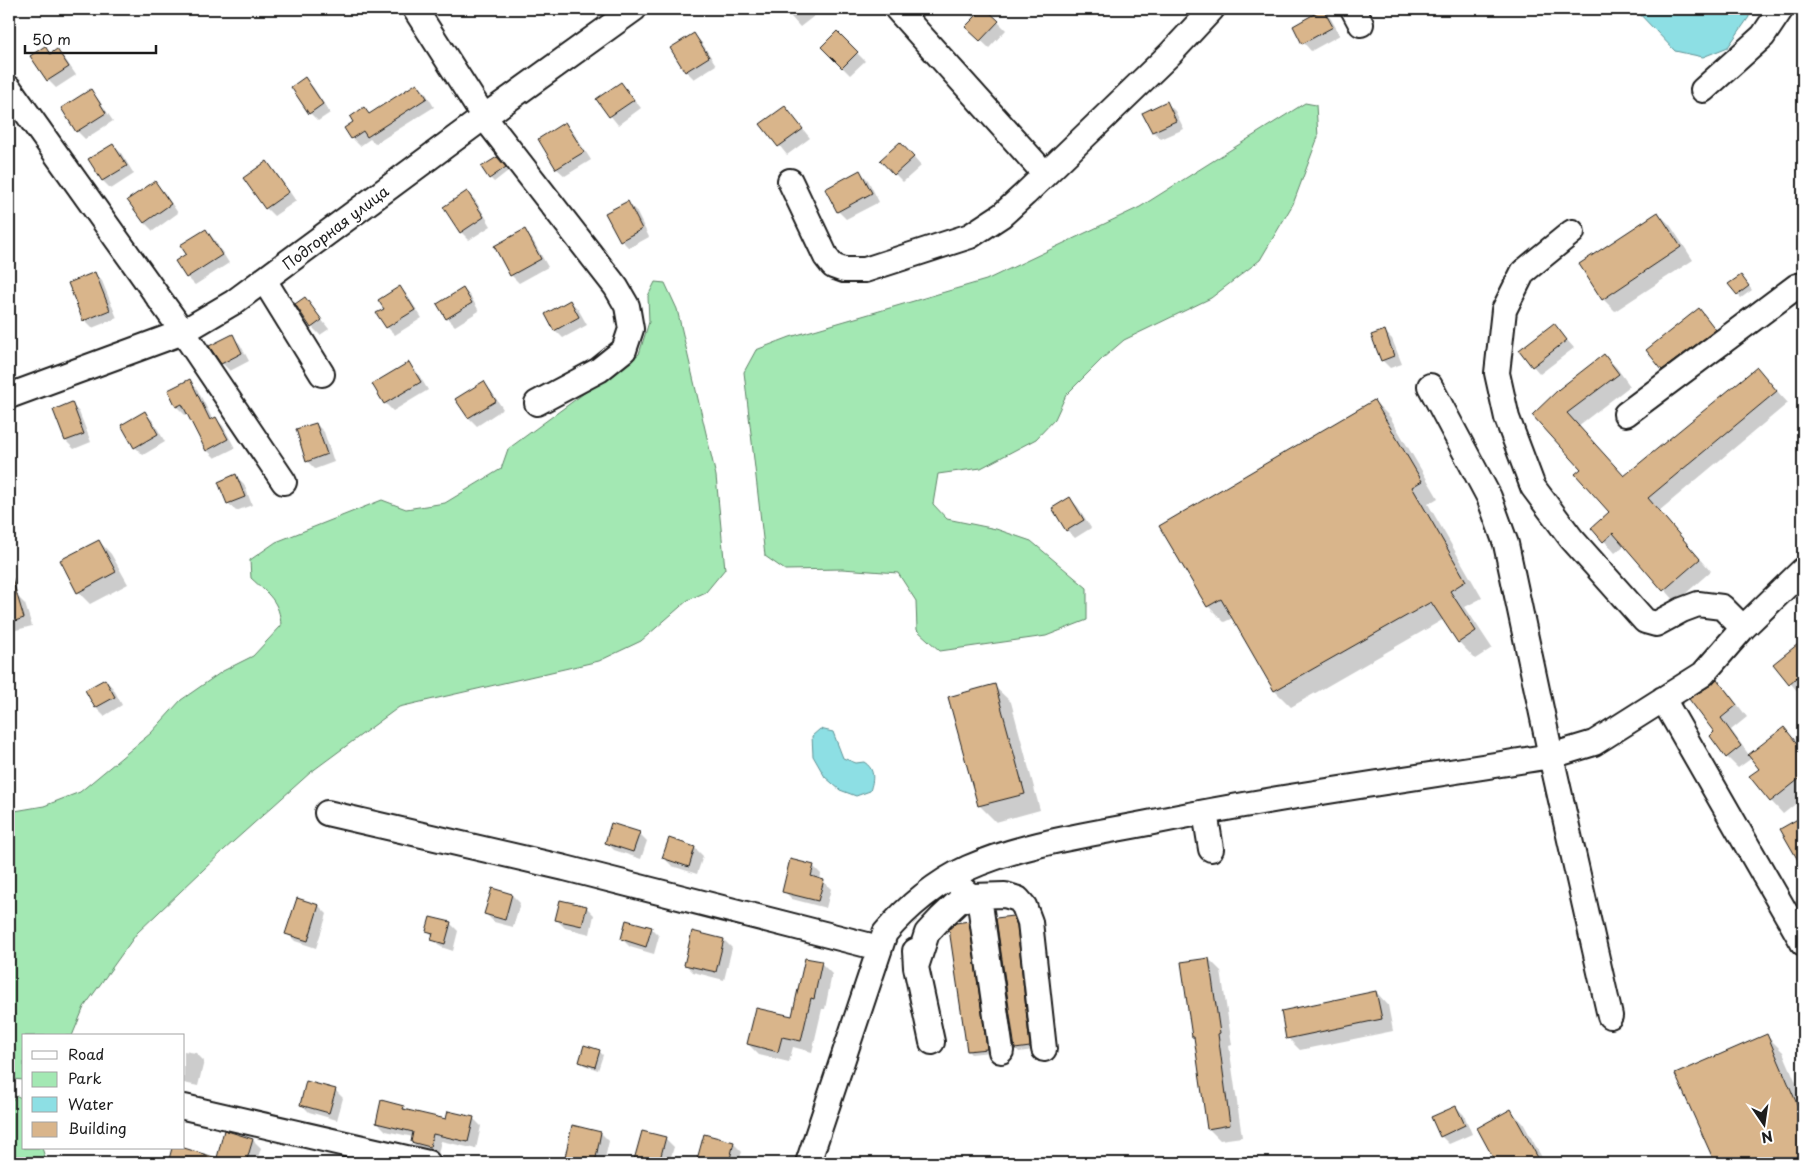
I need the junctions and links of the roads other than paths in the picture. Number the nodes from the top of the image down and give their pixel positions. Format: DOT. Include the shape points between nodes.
graph roads {
  1 [pos="415,9"];
  2 [pos="634,9"];
  3 [pos="897,9"];
  4 [pos="1212,9"];
  5 [pos="1781,9"];
  6 [pos="9,88"];
  7 [pos="1703,90"];
  8 [pos="484,117"];
  9 [pos="1046,174"];
  10 [pos="790,181"];
  11 [pos="1572,232"];
  12 [pos="264,280"];
  13 [pos="1803,285"];
  14 [pos="183,332"];
  15 [pos="322,374"];
  16 [pos="1430,386"];
  17 [pos="9,396"];
  18 [pos="537,403"];
  19 [pos="1626,414"];
  20 [pos="284,482"];
  21 [pos="1803,570"];
  22 [pos="1743,628"];
  23 [pos="1663,699"];
  24 [pos="1551,756"];
  25 [pos="1205,812"];
  26 [pos="327,813"];
  27 [pos="1211,849"];
  28 [pos="950,879"];
  29 [pos="972,896"];
  30 [pos="911,907"];
  31 [pos="882,940"];
  32 [pos="1803,943"];
  33 [pos="916,968"];
  34 [pos="1610,1016"];
  35 [pos="932,1042"];
  36 [pos="1044,1049"];
  37 [pos="1001,1051"];
  38 [pos="185,1107"];
  39 [pos="428,1163"];
  40 [pos="808,1163"];
  1 -- 8 [label="street"];
  2 -- 8 [label="street, Подгорная улица"];
  3 -- 9 [label="street"];
  4 -- 9 [label="street"];
  5 -- 7 [label="street" via="1763,36"];
  6 -- 14 [label="street"];
  8 -- 12 [label="street, Подгорная улица"];
  8 -- 18 [label="street" via="616,287 627,306 630,329 624,350 599,370"];
  9 -- 10 [label="street" via="1002,215 970,236 865,270 844,270 833,266"];
  11 -- 22 [label="street" via="1523,272 1504,310 1497,373 1507,418 1534,487 1571,538 1645,621 1656,624 1698,604 1722,607"];
  12 -- 14 [label="street, Подгорная улица"];
  12 -- 15 [label="street"];
  13 -- 19 [label="street" via="1797,286"];
  14 -- 17 [label="street, Подгорная улица"];
  14 -- 20 [label="street"];
  16 -- 24 [label="street" via="1489,497 1506,544"];
  21 -- 22 [label="street"];
  22 -- 23 [label="street" via="1703,674"];
  23 -- 24 [label="street" via="1594,743"];
  23 -- 32 [label="street"];
  24 -- 25 [label="street"];
  24 -- 34 [label="street"];
  25 -- 27 [label="street"];
  25 -- 28 [label="street" via="1025,847"];
  26 -- 31 [label="street"];
  28 -- 29 [label="street"];
  28 -- 30 [label="street"];
  29 -- 33 [label="street" via="958,902 927,933"];
  29 -- 36 [label="street" via="1005,895 1024,906 1030,922"];
  29 -- 37 [label="street" via="980,904 983,917"];
  30 -- 31 [label="street" via="897,918"];
  30 -- 33 [label="street"];
  31 -- 33 [label="street"];
  31 -- 40 [label="street"];
  33 -- 35 [label="street"];
  38 -- 39 [label="street"];
}
